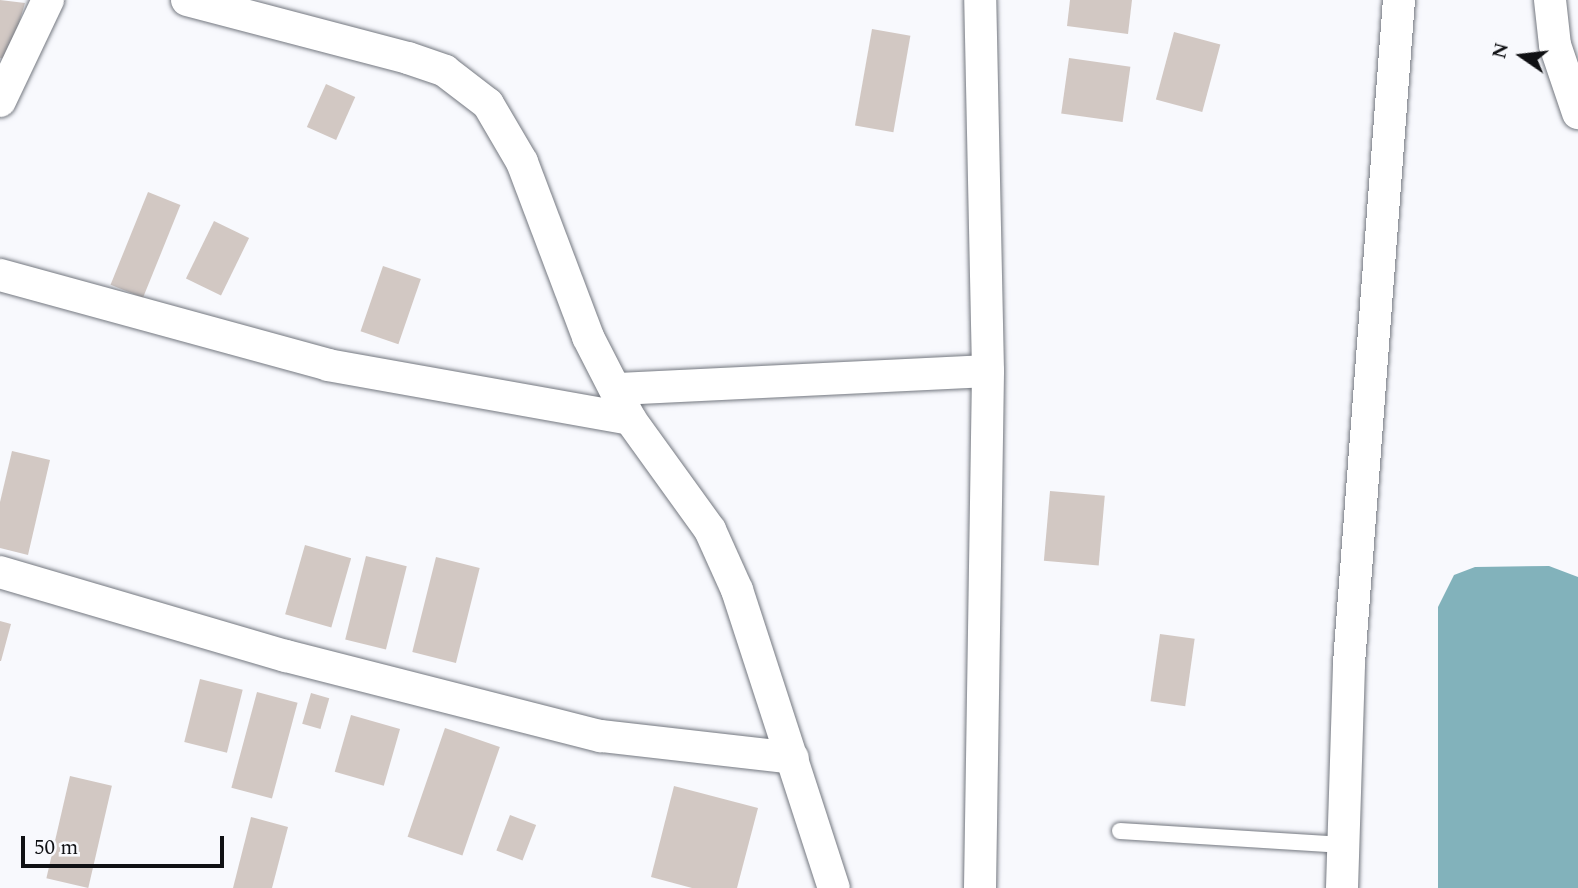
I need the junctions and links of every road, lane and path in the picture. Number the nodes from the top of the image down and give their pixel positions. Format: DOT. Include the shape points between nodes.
graph roads {
  1 [pos="48,0"];
  2 [pos="187,0"];
  3 [pos="979,0"];
  4 [pos="1399,0"];
  5 [pos="1550,0"];
  6 [pos="0,101"];
  7 [pos="1578,113"];
  8 [pos="0,275"];
  9 [pos="988,371"];
  10 [pos="619,389"];
  11 [pos="630,419"];
  12 [pos="0,572"];
  13 [pos="793,758"];
  14 [pos="1119,831"];
  15 [pos="1344,845"];
  16 [pos="834,888"];
  17 [pos="980,888"];
  18 [pos="1342,888"];
  1 -- 6 [label="street"];
  2 -- 10 [label="street" via="408,58 468,85 494,113 523,162 588,337"];
  3 -- 9 [label="street"];
  4 -- 15 [label="street" via="1349,663"];
  5 -- 7 [label="street" via="1555,45"];
  8 -- 11 [label="street" via="328,365"];
  9 -- 10 [label="street"];
  9 -- 17 [label="street"];
  10 -- 11 [label="street"];
  11 -- 13 [label="street" via="710,530 754,633"];
  12 -- 13 [label="street" via="286,656 574,729"];
  13 -- 16 [label="street"];
  14 -- 15 [label="lane"];
  15 -- 18 [label="street"];
}
